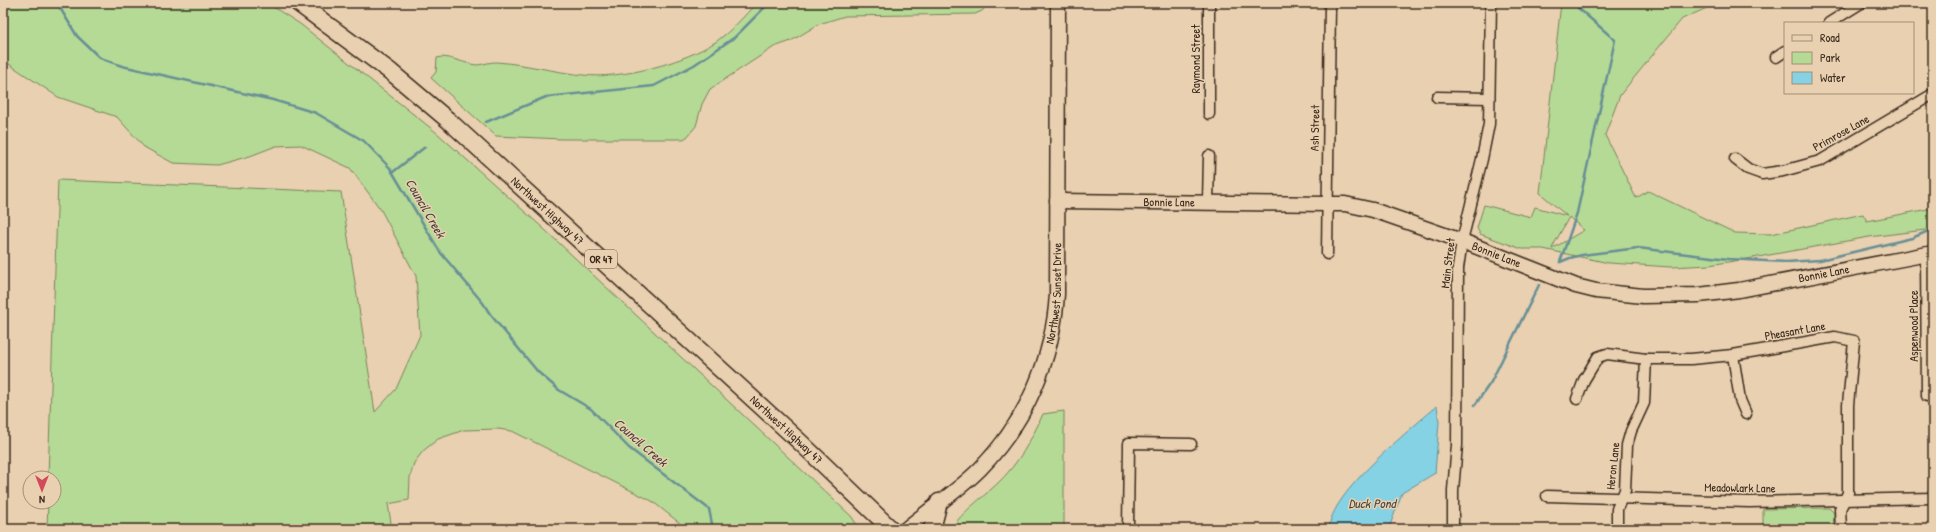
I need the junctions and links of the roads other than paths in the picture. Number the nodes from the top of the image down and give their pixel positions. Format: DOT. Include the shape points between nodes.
graph roads {
  1 [pos="298,3"];
  2 [pos="1058,3"];
  3 [pos="1209,3"];
  4 [pos="1330,3"];
  5 [pos="1491,3"];
  6 [pos="1860,3"];
  7 [pos="1831,22"];
  8 [pos="1933,94"];
  9 [pos="1436,97"];
  10 [pos="1489,98"];
  11 [pos="1209,114"];
  12 [pos="1209,156"];
  13 [pos="1735,159"];
  14 [pos="1057,201"];
  15 [pos="1208,203"];
  16 [pos="1326,204"];
  17 [pos="1462,241"];
  18 [pos="1327,254"];
  19 [pos="1930,254"];
  20 [pos="1733,355"];
  21 [pos="1646,359"];
  22 [pos="1927,396"];
  23 [pos="1577,399"];
  24 [pos="1746,414"];
  25 [pos="1191,444"];
  26 [pos="1547,496"];
  27 [pos="1622,498"];
  28 [pos="1933,498"];
  29 [pos="1844,501"];
  30 [pos="939,502"];
  31 [pos="891,529"];
  32 [pos="906,529"];
  33 [pos="932,529"];
  34 [pos="1128,529"];
  35 [pos="1453,529"];
  36 [pos="1617,529"];
  37 [pos="1841,529"];
  1 -- 31 [label="main road, Northwest Highway 47 / OR 47" via="391,72 448,120 800,442"];
  2 -- 14 [label="street, Northwest Sunset Drive"];
  3 -- 11 [label="street, Raymond Street"];
  4 -- 16 [label="street, Ash Street"];
  5 -- 10 [label="street, Main Street"];
  6 -- 7 [label="street"];
  8 -- 13 [label="street, Primrose Lane" via="1820,161 1762,174 1748,169"];
  9 -- 10 [label="street"];
  10 -- 17 [label="street, Main Street" via="1486,139"];
  12 -- 15 [label="street"];
  14 -- 15 [label="street, Bonnie Lane"];
  14 -- 30 [label="street, Northwest Sunset Drive" via="1056,306 1050,345 1039,379 1015,424 993,454 979,470"];
  15 -- 16 [label="street, Bonnie Lane"];
  16 -- 17 [label="street, Bonnie Lane" via="1345,204 1373,210"];
  16 -- 18 [label="street, Ash Street"];
  17 -- 19 [label="street, Bonnie Lane" via="1576,286 1643,296 1721,293"];
  17 -- 35 [label="street, Main Street" via="1457,297 1457,445"];
  19 -- 22 [label="street, Aspenwood Place"];
  20 -- 21 [label="street, Pheasant Lane" via="1692,359"];
  20 -- 24 [label="street" via="1740,400"];
  20 -- 29 [label="street, Pheasant Lane" via="1835,337 1854,341 1848,405 1848,493"];
  21 -- 23 [label="street, Pheasant Lane" via="1607,354 1598,357 1584,380"];
  21 -- 27 [label="street, Heron Lane" via="1644,403 1627,445 1625,490"];
  25 -- 34 [label="street" via="1129,444"];
  26 -- 27 [label="street, Meadowlark Lane"];
  27 -- 29 [label="street, Meadowlark Lane" via="1749,502"];
  27 -- 36 [label="street, Heron Lane" via="1618,509"];
  28 -- 29 [label="street, Meadowlark Lane"];
  29 -- 37 [label="street, Pheasant Lane" via="1840,509"];
  30 -- 32 [label="street, Northwest Sunset Drive"];
  30 -- 33 [label="main road"];
}
